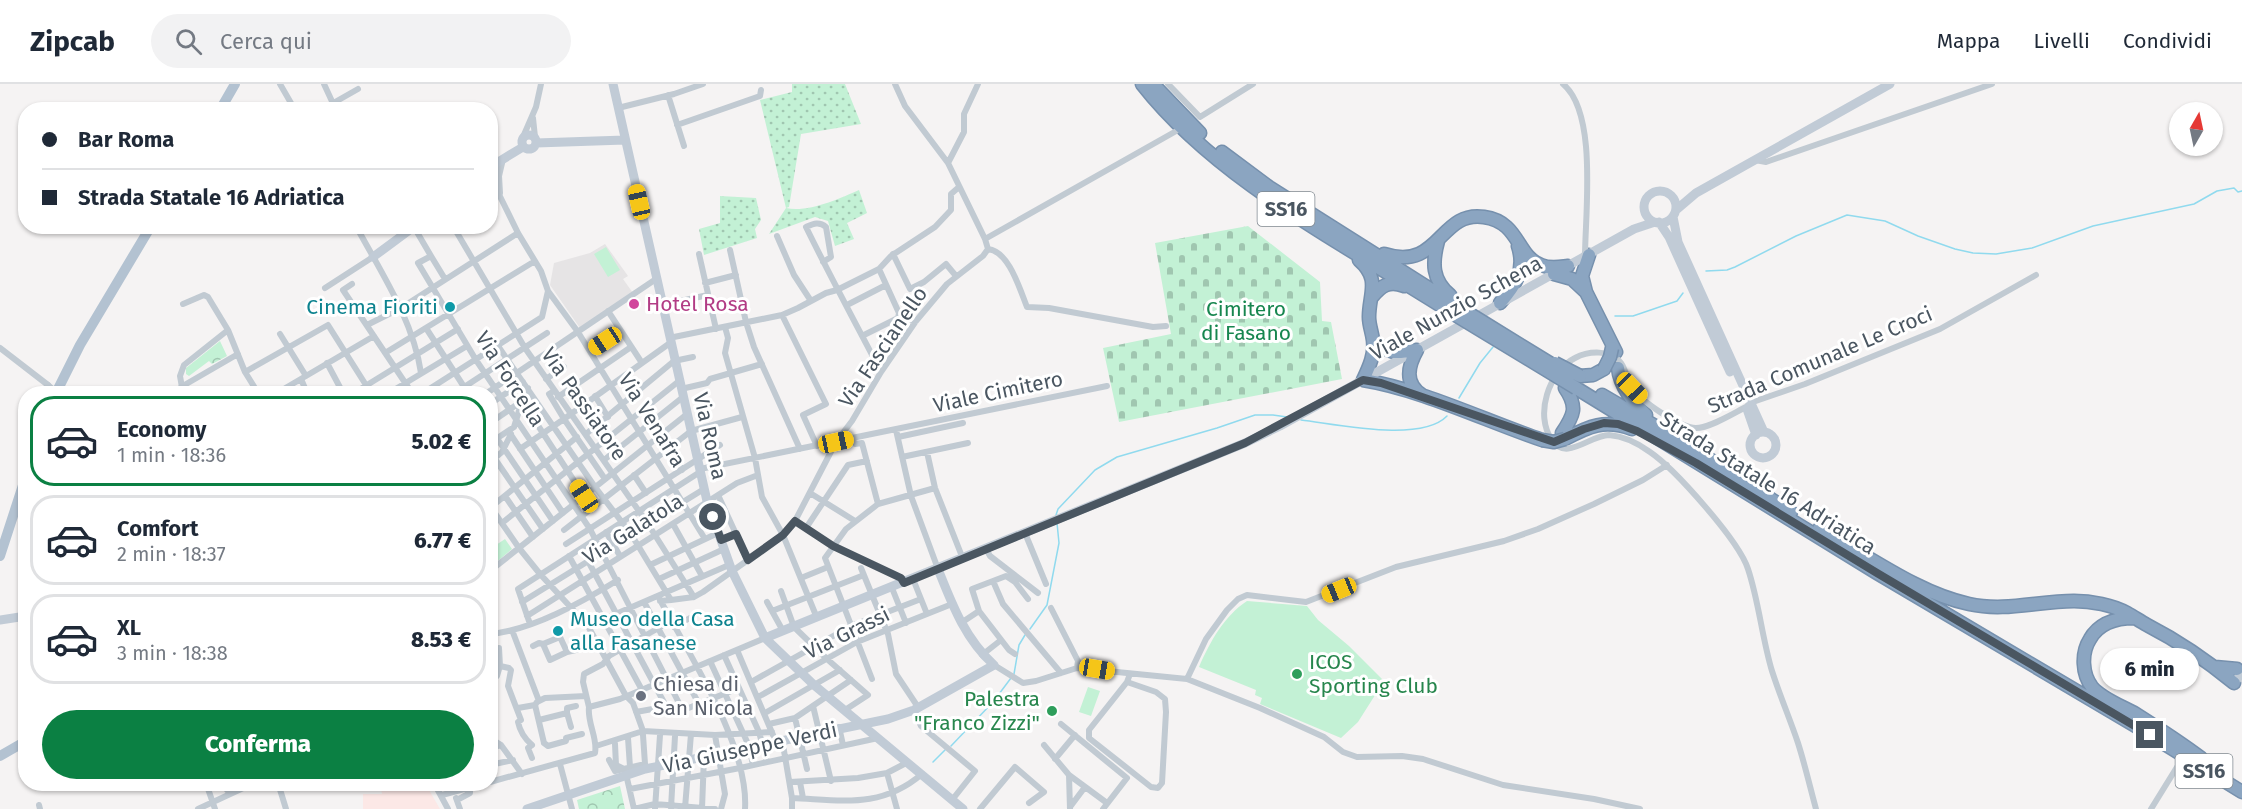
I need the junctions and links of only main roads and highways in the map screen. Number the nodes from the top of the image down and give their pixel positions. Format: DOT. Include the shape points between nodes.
graph roads {
  1 [pos="234,84"];
  2 [pos="1142,84"];
  3 [pos="1153,84"];
  4 [pos="224,102"];
  5 [pos="1338,230"];
  6 [pos="1322,233"];
  7 [pos="146,234"];
  8 [pos="1515,236"];
  9 [pos="1439,240"];
  10 [pos="1587,256"];
  11 [pos="1568,266"];
  12 [pos="1554,274"];
  13 [pos="1586,292"];
  14 [pos="1372,297"];
  15 [pos="1428,297"];
  16 [pos="1500,303"];
  17 [pos="1456,307"];
  18 [pos="1373,340"];
  19 [pos="1613,347"];
  20 [pos="1537,360"];
  21 [pos="1575,383"];
  22 [pos="56,386"];
  23 [pos="1428,398"];
  24 [pos="1563,436"];
  25 [pos="1690,447"];
  26 [pos="1696,463"];
  27 [pos="18,501"];
  28 [pos="1816,527"];
  29 [pos="0,556"];
  30 [pos="2134,618"];
  31 [pos="2215,667"];
  32 [pos="2240,670"];
  33 [pos="2238,687"];
  34 [pos="2166,745"];
  35 [pos="18,746"];
  36 [pos="0,756"];
  37 [pos="2209,764"];
  38 [pos="2242,784"];
  39 [pos="2242,792"];
  40 [pos="2242,797"];
  1 -- 4 [label="main road"];
  2 -- 6 [label="highway, Strada Statale 16 Adriatica / SS16" via="1159,105 1233,172"];
  3 -- 5 [label="highway, Strada Statale 16 Adriatica / SS16" via="1226,155"];
  5 -- 9 [label="highway" via="1398,259 1415,257"];
  5 -- 17 [label="highway, Strada Statale 16 Adriatica / SS16"];
  6 -- 14 [label="highway" via="1366,266"];
  6 -- 15 [label="highway, Strada Statale 16 Adriatica / SS16"];
  7 -- 22 [label="main road"];
  8 -- 9 [label="highway" via="1498,221 1471,216 1444,232"];
  8 -- 11 [label="highway" via="1530,259 1540,265"];
  8 -- 16 [label="highway" via="1521,269"];
  9 -- 17 [label="highway" via="1433,258 1435,276"];
  10 -- 13 [label="highway" via="1582,276"];
  12 -- 13 [label="highway" via="1572,279"];
  13 -- 19 [label="highway"];
  14 -- 15 [label="highway" via="1388,283"];
  14 -- 18 [label="highway" via="1369,326"];
  15 -- 17 [label="highway, Strada Statale 16 Adriatica / SS16"];
  17 -- 20 [label="highway, Strada Statale 16 Adriatica / SS16, bridge"];
  17 -- 20 [label="highway, Strada Statale 16 Adriatica / SS16, bridge"];
  18 -- 23 [label="highway" via="1384,350 1396,353 1417,350 1409,364 1409,376 1415,390"];
  18 -- 23 [label="highway" via="1372,360 1363,380"];
  19 -- 21 [label="highway, bridge" via="1604,369"];
  19 -- 25 [label="highway" via="1619,375 1631,401"];
  20 -- 21 [label="highway, Strada Statale 16 Adriatica / SS16, bridge"];
  21 -- 24 [label="highway" via="1573,417"];
  21 -- 25 [label="highway, Strada Statale 16 Adriatica / SS16"];
  21 -- 26 [label="highway, Strada Statale 16 Adriatica / SS16"];
  23 -- 24 [label="highway" via="1542,440"];
  24 -- 26 [label="highway" via="1604,423 1618,424"];
  25 -- 28 [label="highway, Strada Statale 16 Adriatica / SS16"];
  26 -- 34 [label="highway, Strada Statale 16 Adriatica / SS16"];
  27 -- 29 [label="main road"];
  28 -- 30 [label="highway, SS16" via="1928,590 1957,601 2005,608 2082,602 2118,609"];
  28 -- 37 [label="highway, Strada Statale 16 Adriatica / SS16"];
  30 -- 31 [label="highway, SS16" via="2183,644"];
  30 -- 37 [label="highway" via="2110,621 2094,633 2084,656 2087,678 2096,691"];
  31 -- 32 [label="highway"];
  31 -- 33 [label="highway, SS16"];
  34 -- 39 [label="highway, Strada Statale 16 Adriatica / SS16"];
  34 -- 40 [label="highway, SS16"];
  35 -- 36 [label="main road"];
  37 -- 38 [label="highway, Strada Statale 16 Adriatica / SS16"];
}
